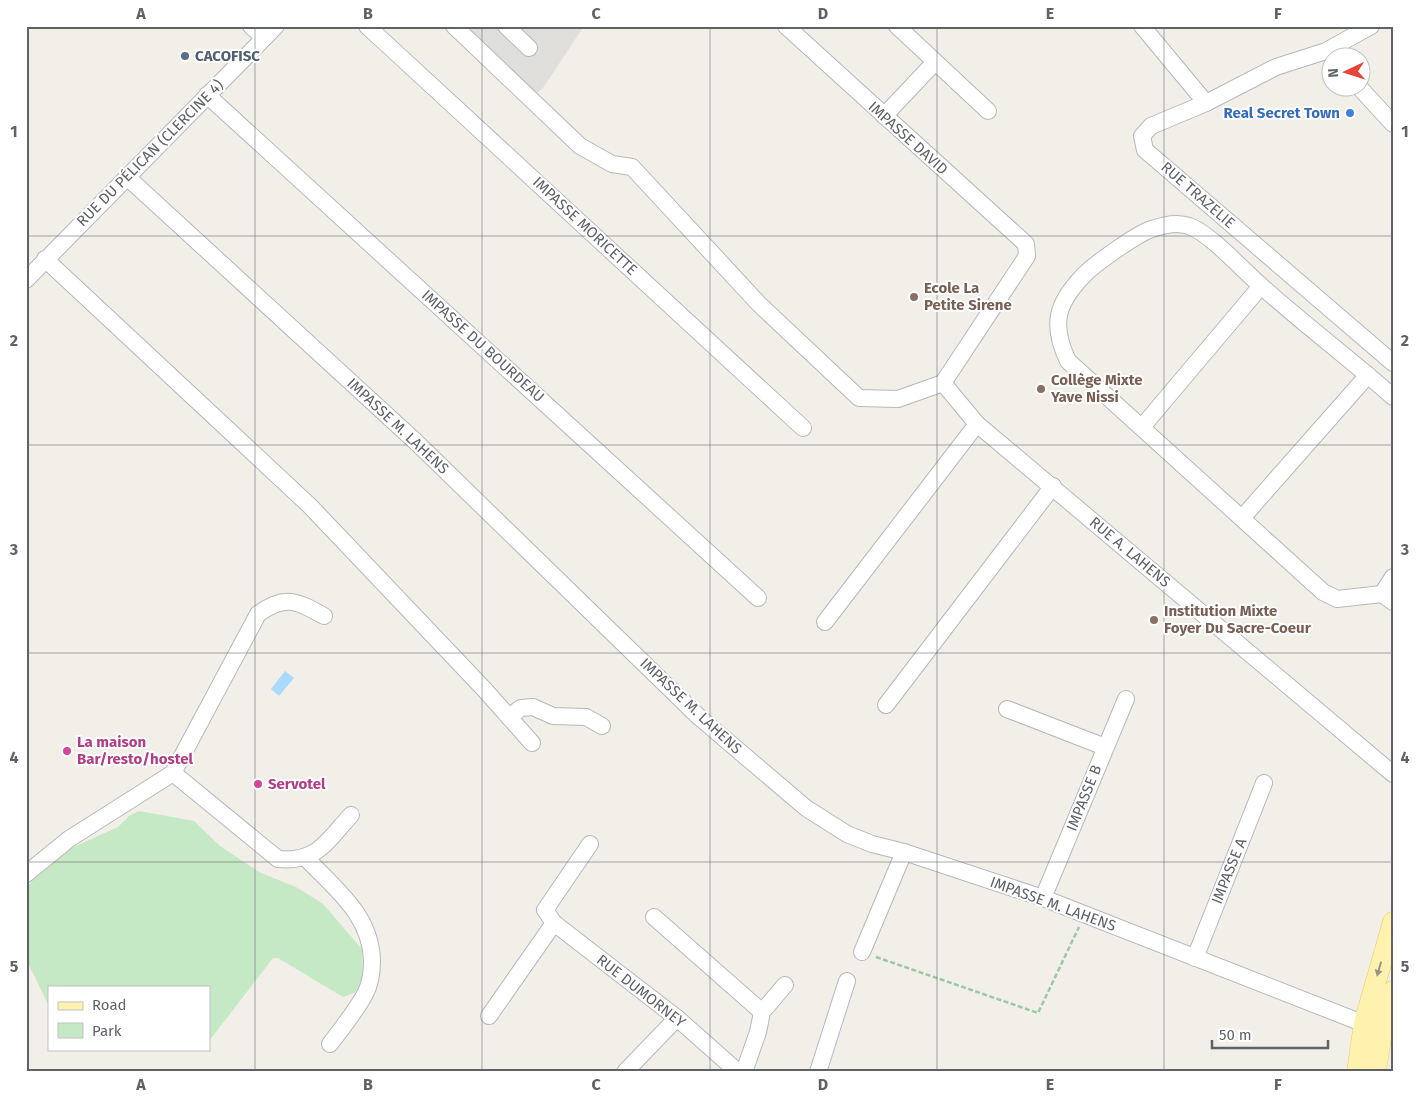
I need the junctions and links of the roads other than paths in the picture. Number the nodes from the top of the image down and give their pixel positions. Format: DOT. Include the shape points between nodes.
graph roads {
  1 [pos="251,26"];
  2 [pos="276,26"];
  3 [pos="366,26"];
  4 [pos="454,26"];
  5 [pos="506,26"];
  6 [pos="786,26"];
  7 [pos="897,26"];
  8 [pos="1142,26"];
  9 [pos="1362,28"];
  10 [pos="264,38"];
  11 [pos="529,48"];
  12 [pos="1337,48"];
  13 [pos="1322,56"];
  14 [pos="935,62"];
  15 [pos="207,95"];
  16 [pos="1369,98"];
  17 [pos="1206,103"];
  18 [pos="988,112"];
  19 [pos="884,116"];
  20 [pos="1393,124"];
  21 [pos="127,177"];
  22 [pos="45,259"];
  23 [pos="26,280"];
  24 [pos="1260,286"];
  25 [pos="1393,363"];
  26 [pos="1368,375"];
  27 [pos="943,382"];
  28 [pos="1393,397"];
  29 [pos="977,424"];
  30 [pos="1142,427"];
  31 [pos="803,428"];
  32 [pos="1052,486"];
  33 [pos="1242,518"];
  34 [pos="1393,577"];
  35 [pos="758,598"];
  36 [pos="1387,598"];
  37 [pos="324,616"];
  38 [pos="825,622"];
  39 [pos="1126,699"];
  40 [pos="886,705"];
  41 [pos="1008,710"];
  42 [pos="509,718"];
  43 [pos="602,726"];
  44 [pos="532,743"];
  45 [pos="1105,748"];
  46 [pos="173,773"];
  47 [pos="1393,774"];
  48 [pos="1264,783"];
  49 [pos="351,815"];
  50 [pos="590,844"];
  51 [pos="904,852"];
  52 [pos="306,858"];
  53 [pos="26,874"];
  54 [pos="1043,898"];
  55 [pos="549,917"];
  56 [pos="654,917"];
  57 [pos="1393,922"];
  58 [pos="862,952"];
  59 [pos="1195,958"];
  60 [pos="848,981"];
  61 [pos="785,985"];
  62 [pos="1393,991"];
  63 [pos="762,1012"];
  64 [pos="489,1016"];
  65 [pos="676,1018"];
  66 [pos="1373,1027"];
  67 [pos="330,1044"];
  68 [pos="626,1072"];
  69 [pos="738,1072"];
  70 [pos="744,1072"];
  71 [pos="818,1072"];
  72 [pos="1357,1072"];
  73 [pos="1376,1072"];
  1 -- 10 [label="street"];
  2 -- 10 [label="street, RUE DU PÉLICAN (CLERCINE 4)"];
  3 -- 31 [label="street, IMPASSE MORICETTE"];
  4 -- 27 [label="street" via="580,146 612,164 632,167 759,304 859,398 898,400"];
  5 -- 11 [label="street"];
  6 -- 19 [label="street, IMPASSE DAVID"];
  7 -- 14 [label="street"];
  8 -- 17 [label="street"];
  9 -- 12 [label="street"];
  10 -- 15 [label="street, RUE DU PÉLICAN (CLERCINE 4)"];
  13 -- 17 [label="street" via="1276,67"];
  14 -- 18 [label="street"];
  14 -- 19 [label="street"];
  15 -- 21 [label="street, RUE DU PÉLICAN (CLERCINE 4)"];
  15 -- 35 [label="street, IMPASSE DU BOURDEAU"];
  16 -- 20 [label="street"];
  17 -- 25 [label="street, RUE TRAZELIE" via="1151,126 1142,136 1145,150"];
  19 -- 27 [label="street, IMPASSE DAVID" via="1026,244 1028,250"];
  21 -- 22 [label="street, RUE DU PÉLICAN (CLERCINE 4)"];
  21 -- 51 [label="street, IMPASSE M. LAHENS" via="416,441 699,717 806,808 847,834"];
  22 -- 23 [label="street, RUE DU PÉLICAN (CLERCINE 4)"];
  22 -- 42 [label="street" via="310,506"];
  24 -- 26 [label="street"];
  24 -- 30 [label="street"];
  24 -- 30 [label="street" via="1204,235 1189,226 1168,224 1150,230 1087,271 1067,292 1058,315 1059,343 1068,361"];
  26 -- 28 [label="street"];
  26 -- 33 [label="street"];
  27 -- 29 [label="street, RUE A. LAHENS"];
  29 -- 32 [label="street, RUE A. LAHENS"];
  29 -- 38 [label="street"];
  30 -- 33 [label="street"];
  32 -- 40 [label="street"];
  32 -- 47 [label="street, RUE A. LAHENS"];
  33 -- 36 [label="street" via="1323,592 1337,599"];
  34 -- 36 [label="street"];
  37 -- 46 [label="street" via="299,602 283,601 258,614"];
  39 -- 45 [label="street, IMPASSE B"];
  41 -- 45 [label="street"];
  42 -- 43 [label="street" via="521,708 534,707 553,716 586,717"];
  42 -- 44 [label="street"];
  45 -- 54 [label="street, IMPASSE B"];
  46 -- 52 [label="street" via="278,859 294,861"];
  46 -- 53 [label="street" via="69,839"];
  48 -- 59 [label="street, IMPASSE A"];
  49 -- 52 [label="street" via="317,852"];
  50 -- 55 [label="street"];
  51 -- 54 [label="street, IMPASSE M. LAHENS"];
  51 -- 58 [label="street"];
  52 -- 67 [label="street" via="356,911 372,946 372,978 366,994"];
  54 -- 59 [label="street, IMPASSE M. LAHENS"];
  55 -- 64 [label="street"];
  55 -- 65 [label="street, RUE DUMORNEY"];
  56 -- 63 [label="street"];
  57 -- 66 [label="main road, one-way"];
  59 -- 66 [label="street, IMPASSE M. LAHENS"];
  60 -- 71 [label="street"];
  61 -- 63 [label="street"];
  62 -- 66 [label="main road"];
  63 -- 70 [label="street"];
  65 -- 68 [label="street"];
  65 -- 69 [label="street, RUE DUMORNEY"];
  66 -- 72 [label="main road"];
  66 -- 73 [label="main road"];
}
